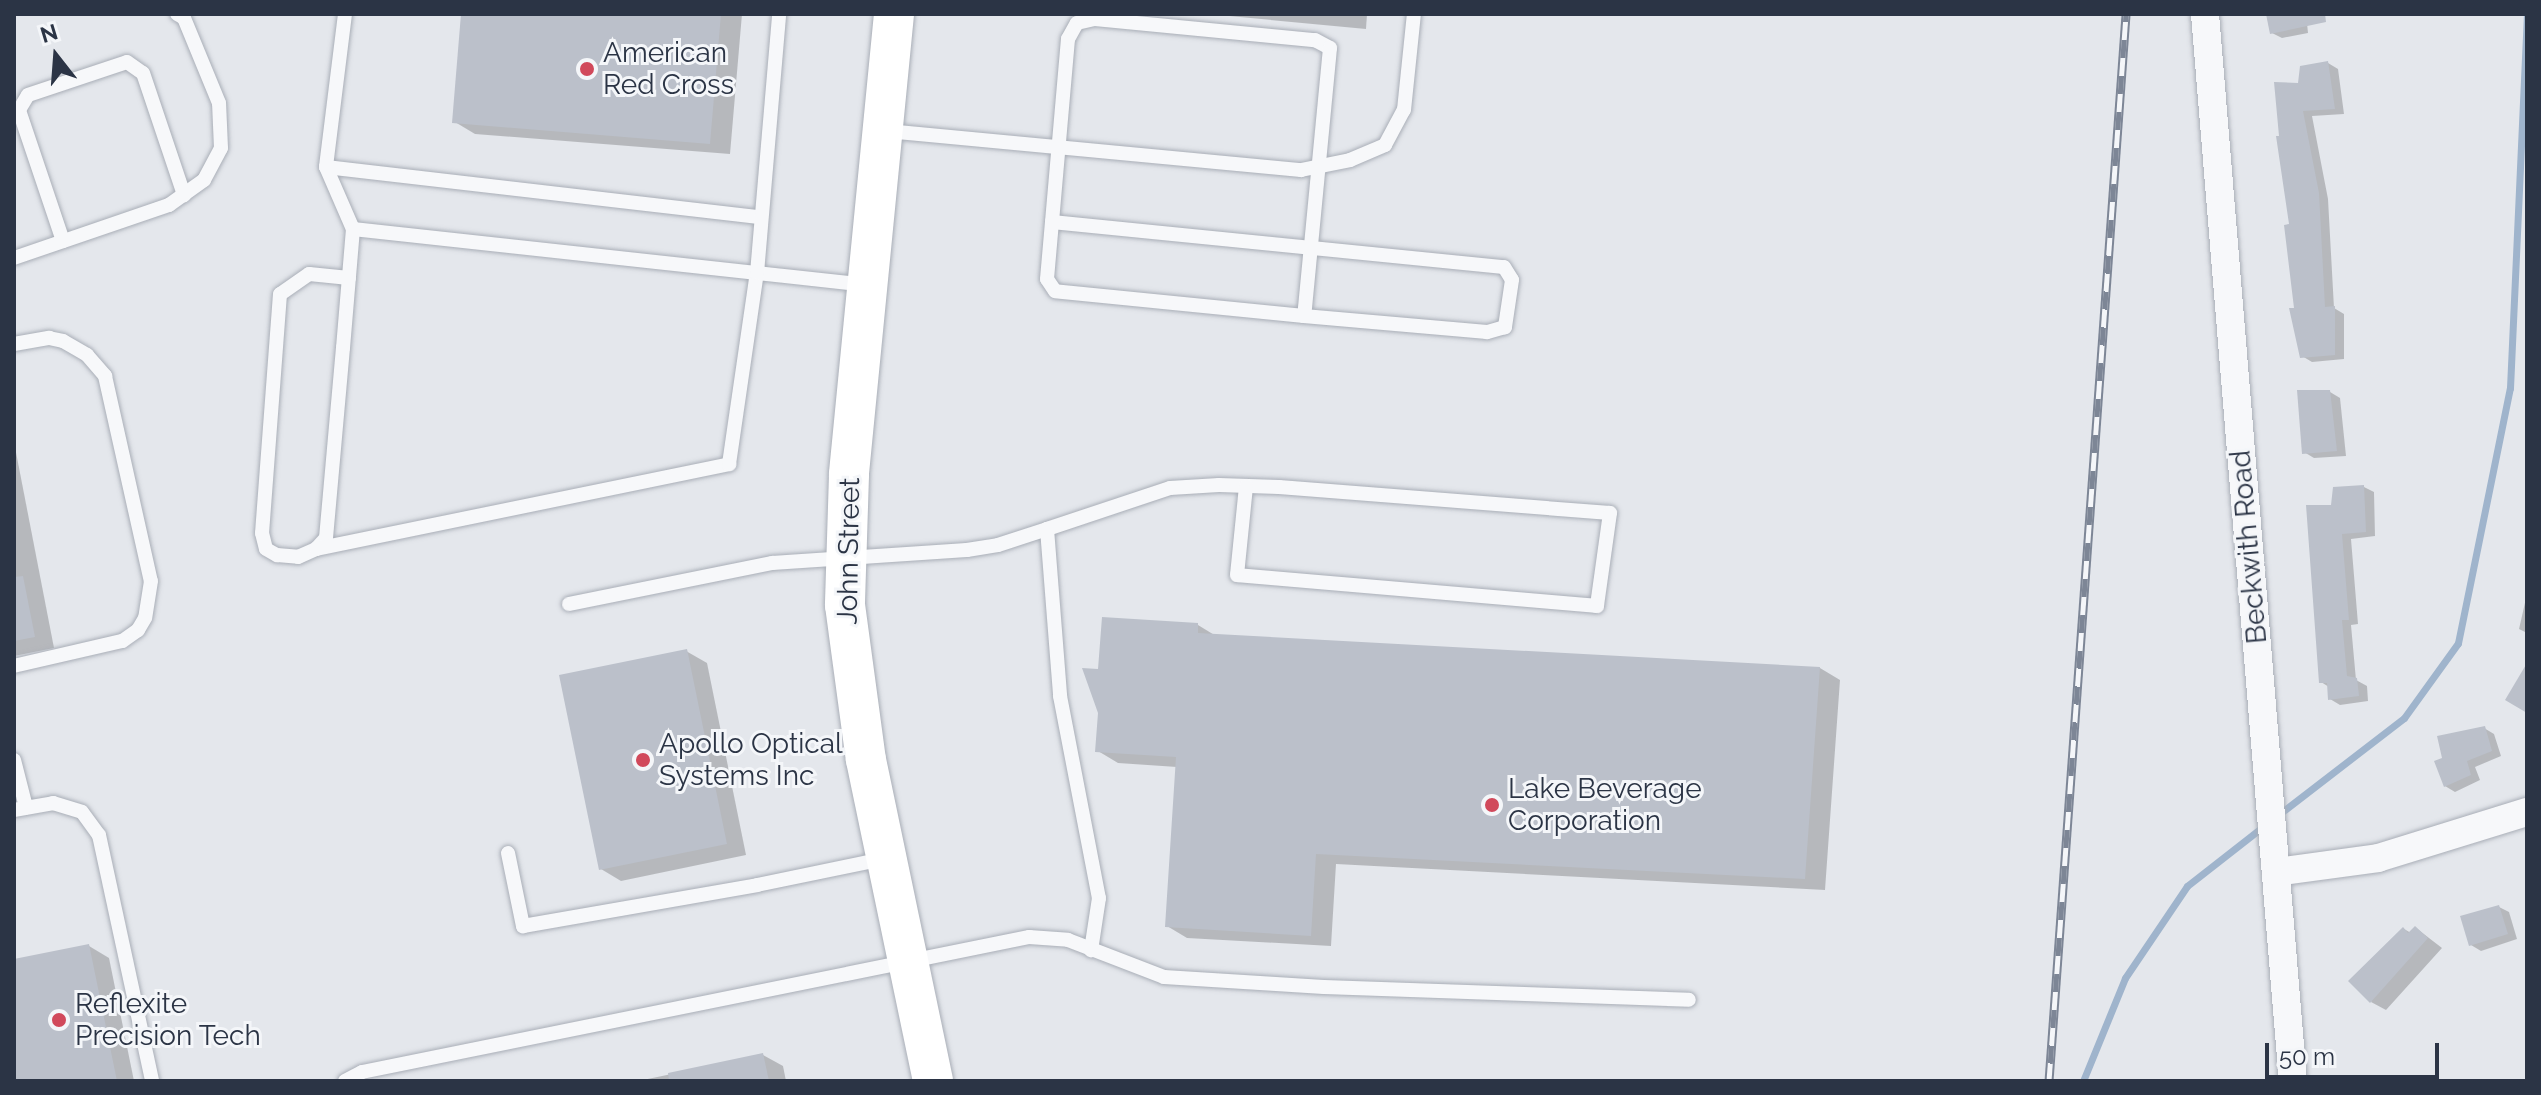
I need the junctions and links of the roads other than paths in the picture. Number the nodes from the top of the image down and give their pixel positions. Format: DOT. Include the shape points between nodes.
graph roads {
  1 [pos="177,14"];
  2 [pos="345,14"];
  3 [pos="779,14"];
  4 [pos="894,14"];
  5 [pos="1414,14"];
  6 [pos="2205,14"];
  7 [pos="882,131"];
  8 [pos="1058,147"];
  9 [pos="1320,166"];
  10 [pos="326,167"];
  11 [pos="184,195"];
  12 [pos="761,217"];
  13 [pos="1052,222"];
  14 [pos="353,229"];
  15 [pos="63,241"];
  16 [pos="1311,248"];
  17 [pos="14,258"];
  18 [pos="757,273"];
  19 [pos="349,278"];
  20 [pos="867,285"];
  21 [pos="1304,316"];
  22 [pos="14,344"];
  23 [pos="1246,486"];
  24 [pos="1047,529"];
  25 [pos="316,549"];
  26 [pos="845,556"];
  27 [pos="569,604"];
  28 [pos="14,666"];
  29 [pos="14,760"];
  30 [pos="20,809"];
  31 [pos="2527,812"];
  32 [pos="508,853"];
  33 [pos="887,858"];
  34 [pos="2276,872"];
  35 [pos="1091,950"];
  36 [pos="908,961"];
  37 [pos="1689,1000"];
  38 [pos="152,1081"];
  39 [pos="345,1081"];
  40 [pos="933,1081"];
  41 [pos="2293,1081"];
  1 -- 11 [label="lane" via="184,18 219,103 221,148 204,180"];
  2 -- 10 [label="lane"];
  3 -- 12 [label="lane"];
  4 -- 7 [label="street, John Street"];
  5 -- 9 [label="lane" via="1404,110 1385,145"];
  6 -- 34 [label="street, Beckwith Road"];
  7 -- 8 [label="lane"];
  7 -- 20 [label="street, John Street"];
  8 -- 9 [label="lane" via="1301,170"];
  8 -- 9 [label="lane" via="1068,39 1077,23 1095,19 1315,40 1330,48"];
  8 -- 13 [label="lane"];
  9 -- 16 [label="lane"];
  10 -- 12 [label="lane"];
  10 -- 14 [label="lane"];
  11 -- 15 [label="lane" via="169,205"];
  11 -- 15 [label="lane" via="143,73 127,62 28,95 19,110"];
  12 -- 18 [label="lane"];
  13 -- 16 [label="lane"];
  13 -- 21 [label="lane" via="1047,279 1055,291"];
  14 -- 18 [label="lane"];
  14 -- 19 [label="lane"];
  15 -- 17 [label="lane"];
  16 -- 21 [label="lane"];
  16 -- 21 [label="lane" via="1504,267 1512,280 1505,327 1487,332"];
  18 -- 20 [label="lane"];
  18 -- 25 [label="lane" via="729,464"];
  19 -- 25 [label="lane" via="326,538"];
  19 -- 25 [label="lane" via="309,274 280,294 262,533 266,549 277,555 298,557"];
  20 -- 26 [label="street, John Street"];
  22 -- 28 [label="lane" via="63,341 87,355 105,376 151,581 145,618 122,641"];
  23 -- 23 [label="lane" via="1610,513 1597,606 1237,575"];
  23 -- 24 [label="lane" via="1170,488"];
  24 -- 26 [label="lane" via="967,550"];
  24 -- 35 [label="lane" via="1060,696 1099,898"];
  26 -- 27 [label="lane" via="772,563"];
  26 -- 33 [label="street, John Street" via="852,675"];
  29 -- 30 [label="lane"];
  30 -- 38 [label="lane" via="53,803 82,812 99,835"];
  31 -- 34 [label="street" via="2378,858"];
  32 -- 33 [label="lane" via="523,926"];
  33 -- 36 [label="street, John Street"];
  34 -- 41 [label="street, Beckwith Road"];
  35 -- 36 [label="lane" via="1068,940 1029,937"];
  35 -- 37 [label="lane" via="1164,977"];
  36 -- 39 [label="lane" via="362,1072"];
  36 -- 40 [label="street, John Street"];
}
